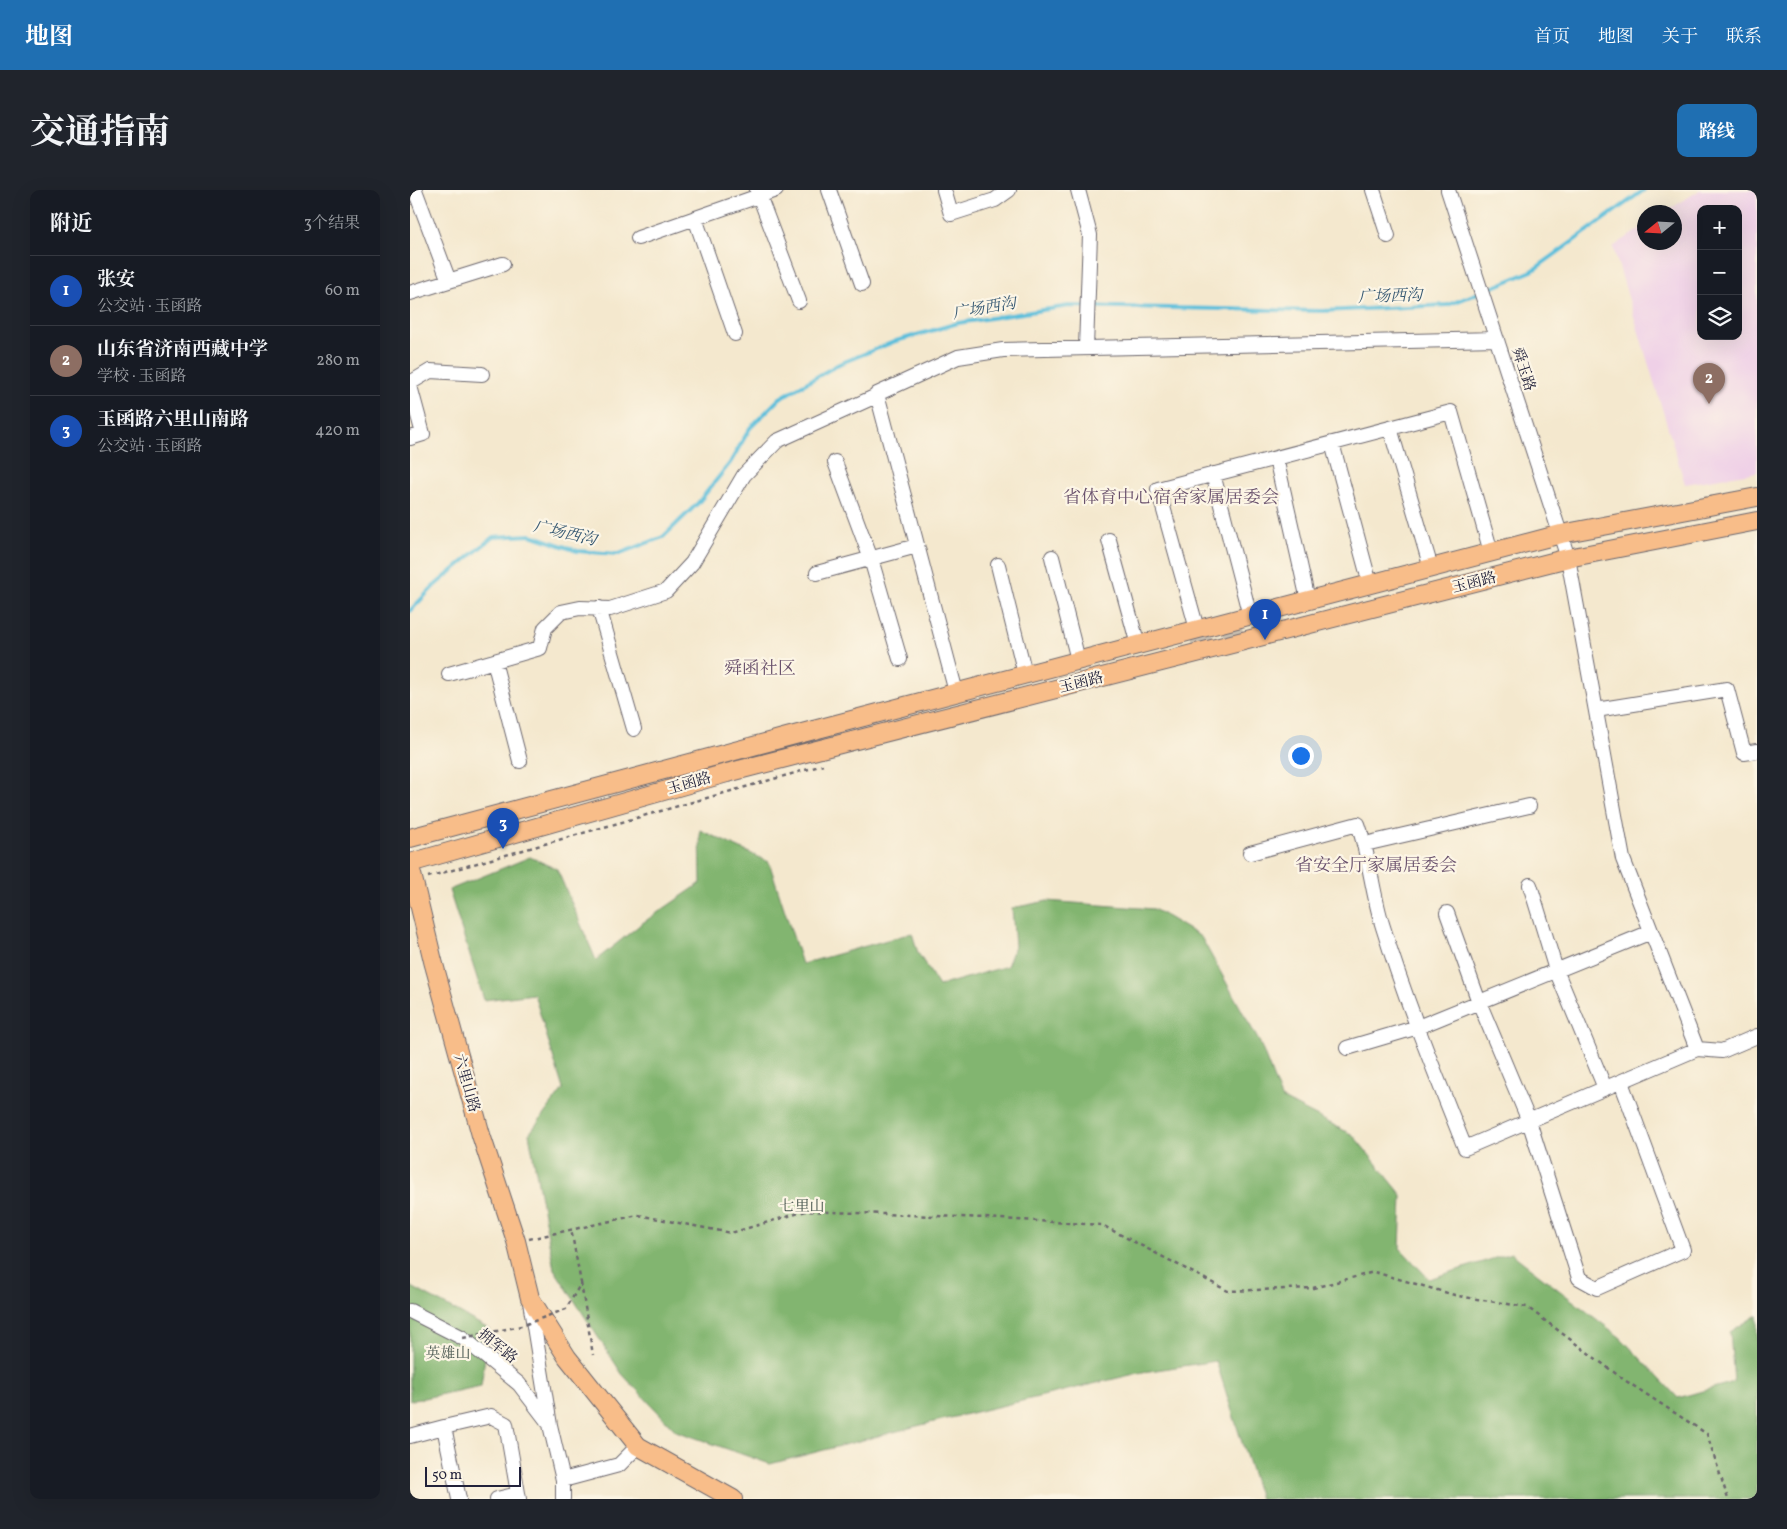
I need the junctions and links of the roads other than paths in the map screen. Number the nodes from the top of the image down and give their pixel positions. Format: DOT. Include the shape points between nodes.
graph roads {
  1 [pos="415,190"];
  2 [pos="776,190"];
  3 [pos="829,190"];
  4 [pos="944,190"];
  5 [pos="1009,190"];
  6 [pos="1078,190"];
  7 [pos="1373,190"];
  8 [pos="1448,190"];
  9 [pos="758,193"];
  10 [pos="696,218"];
  11 [pos="1388,236"];
  12 [pos="638,238"];
  13 [pos="503,264"];
  14 [pos="449,281"];
  15 [pos="862,284"];
  16 [pos="410,293"];
  17 [pos="799,301"];
  18 [pos="736,334"];
  19 [pos="1497,339"];
  20 [pos="1086,348"];
  21 [pos="482,374"];
  22 [pos="410,385"];
  23 [pos="874,397"];
  24 [pos="1390,428"];
  25 [pos="410,438"];
  26 [pos="1332,443"];
  27 [pos="1276,458"];
  28 [pos="835,462"];
  29 [pos="1213,474"];
  30 [pos="1757,498"];
  31 [pos="1757,521"];
  32 [pos="1561,534"];
  33 [pos="1109,540"];
  34 [pos="917,546"];
  35 [pos="1491,552"];
  36 [pos="1052,557"];
  37 [pos="871,558"];
  38 [pos="1568,558"];
  39 [pos="998,565"];
  40 [pos="1431,568"];
  41 [pos="817,573"];
  42 [pos="1370,584"];
  43 [pos="1308,600"];
  44 [pos="599,608"];
  45 [pos="1250,616"];
  46 [pos="1197,629"];
  47 [pos="1138,645"];
  48 [pos="900,660"];
  49 [pos="1078,660"];
  50 [pos="494,661"];
  51 [pos="449,674"];
  52 [pos="1025,674"];
  53 [pos="956,692"];
  54 [pos="1596,710"];
  55 [pos="634,729"];
  56 [pos="1757,751"];
  57 [pos="520,761"];
  58 [pos="1529,806"];
  59 [pos="410,838"];
  60 [pos="1365,844"];
  61 [pos="1250,853"];
  62 [pos="410,864"];
  63 [pos="1530,885"];
  64 [pos="1448,913"];
  65 [pos="1651,932"];
  66 [pos="1556,970"];
  67 [pos="1479,1002"];
  68 [pos="1418,1028"];
  69 [pos="1757,1036"];
  70 [pos="1347,1048"];
  71 [pos="1697,1049"];
  72 [pos="1621,1082"];
  73 [pos="1605,1088"];
  74 [pos="1529,1121"];
  75 [pos="530,1298"];
  76 [pos="410,1311"];
  77 [pos="550,1425"];
  78 [pos="444,1427"];
  79 [pos="410,1436"];
  80 [pos="638,1446"];
  81 [pos="563,1480"];
  82 [pos="519,1497"];
  83 [pos="459,1499"];
  84 [pos="497,1499"];
  85 [pos="563,1499"];
  86 [pos="733,1499"];
  1 -- 14 [label="street"];
  2 -- 9 [label="street"];
  3 -- 15 [label="street"];
  4 -- 5 [label="street" via="951,214 995,200"];
  6 -- 20 [label="street" via="1090,235"];
  7 -- 11 [label="street"];
  8 -- 19 [label="street, 舜玉路"];
  9 -- 10 [label="street"];
  9 -- 17 [label="street"];
  10 -- 12 [label="street"];
  10 -- 18 [label="street"];
  13 -- 14 [label="street"];
  14 -- 16 [label="street"];
  19 -- 20 [label="street"];
  19 -- 32 [label="street, 舜玉路"];
  20 -- 34 [label="street" via="1003,350 958,357 877,394"];
  21 -- 22 [label="street" via="430,371"];
  22 -- 25 [label="street" via="423,434"];
  23 -- 44 [label="street" via="777,441 744,475 692,563 666,591 610,609"];
  24 -- 26 [label="street"];
  24 -- 35 [label="street" via="1451,412"];
  24 -- 40 [label="street"];
  26 -- 27 [label="street"];
  26 -- 42 [label="street"];
  27 -- 29 [label="street"];
  27 -- 43 [label="street"];
  28 -- 37 [label="street"];
  29 -- 45 [label="street"];
  29 -- 46 [label="street" via="1158,489"];
  30 -- 32 [label="main road, 玉函路"];
  31 -- 38 [label="main road, 玉函路"];
  32 -- 35 [label="main road, 玉函路"];
  32 -- 38 [label="street, 舜玉路"];
  33 -- 47 [label="street"];
  34 -- 37 [label="street"];
  34 -- 53 [label="street"];
  35 -- 40 [label="main road, 玉函路"];
  36 -- 49 [label="street"];
  37 -- 41 [label="street"];
  37 -- 48 [label="street"];
  38 -- 54 [label="street, 舜玉路"];
  38 -- 62 [label="main road, 玉函路" via="727,773"];
  39 -- 52 [label="street"];
  40 -- 42 [label="main road, 玉函路"];
  42 -- 43 [label="main road, 玉函路"];
  43 -- 45 [label="main road, 玉函路"];
  44 -- 50 [label="street" via="561,612 545,628 540,648"];
  44 -- 55 [label="street"];
  45 -- 46 [label="main road, 玉函路"];
  46 -- 47 [label="main road, 玉函路"];
  47 -- 49 [label="main road, 玉函路"];
  49 -- 52 [label="main road, 玉函路"];
  50 -- 51 [label="street"];
  50 -- 57 [label="street"];
  52 -- 53 [label="main road, 玉函路"];
  53 -- 59 [label="main road, 玉函路"];
  54 -- 56 [label="street" via="1727,689 1744,753"];
  54 -- 65 [label="street, 舜玉路" via="1623,859"];
  58 -- 60 [label="street"];
  60 -- 61 [label="street" via="1358,824"];
  60 -- 68 [label="street" via="1382,926"];
  62 -- 75 [label="main road, 六里山路" via="432,961"];
  63 -- 66 [label="street"];
  64 -- 67 [label="street"];
  65 -- 66 [label="street"];
  65 -- 71 [label="street, 舜玉路"];
  66 -- 67 [label="street"];
  66 -- 73 [label="street"];
  67 -- 68 [label="street"];
  67 -- 74 [label="street"];
  68 -- 70 [label="street"];
  68 -- 74 [label="street" via="1465,1148"];
  69 -- 71 [label="street" via="1722,1051"];
  71 -- 72 [label="street"];
  72 -- 73 [label="street"];
  72 -- 74 [label="street" via="1683,1250 1597,1288 1579,1278"];
  73 -- 74 [label="street"];
  75 -- 77 [label="street, 六里山路"];
  75 -- 80 [label="main road, 六里山路" via="567,1357"];
  76 -- 77 [label="street, 拥军路" via="463,1338 519,1384"];
  77 -- 81 [label="street, 六里山路"];
  78 -- 79 [label="street"];
  78 -- 82 [label="street" via="491,1416 506,1424"];
  78 -- 83 [label="street"];
  80 -- 81 [label="street" via="620,1465"];
  80 -- 86 [label="main road"];
  81 -- 85 [label="street, 六里山路"];
  82 -- 84 [label="street"];
}
